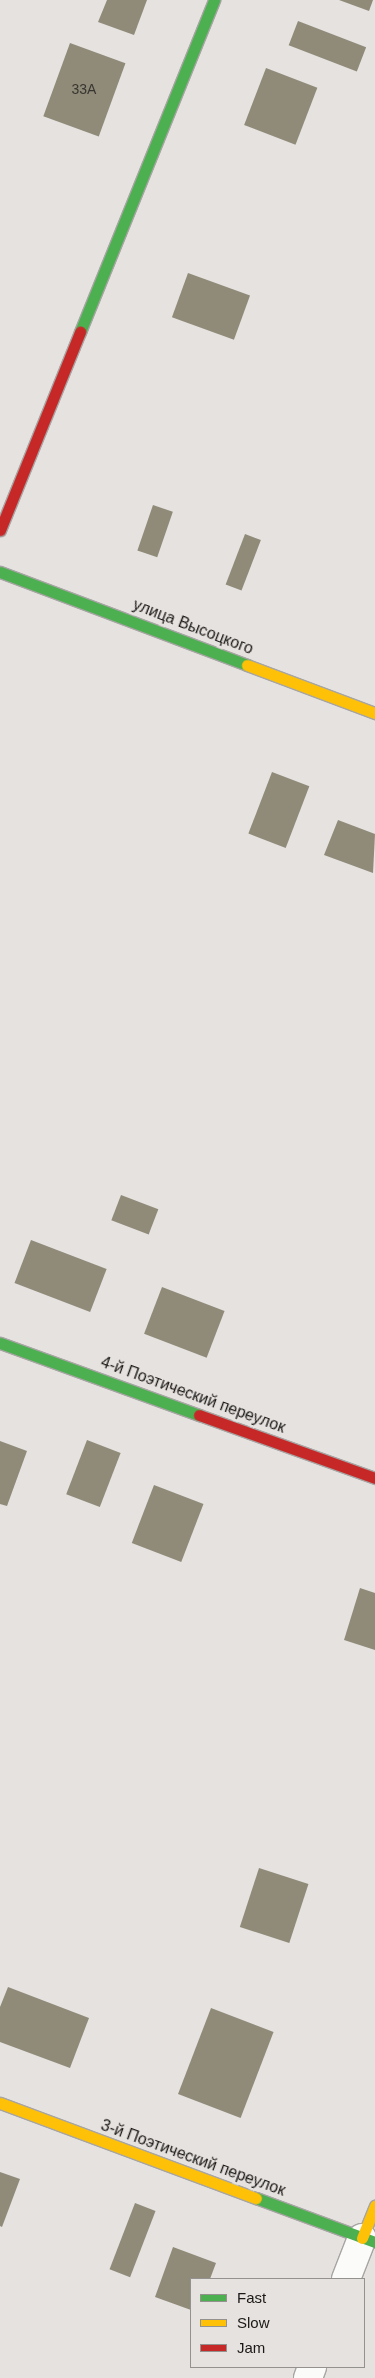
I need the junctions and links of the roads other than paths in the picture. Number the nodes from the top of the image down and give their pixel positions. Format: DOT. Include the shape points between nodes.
graph roads {
  1 [pos="214,0"];
  2 [pos="0,530"];
  3 [pos="0,572"];
  4 [pos="375,713"];
  5 [pos="0,1343"];
  6 [pos="375,1478"];
  7 [pos="0,2104"];
  8 [pos="375,2205"];
  9 [pos="369,2240"];
  10 [pos="347,2278"];
  1 -- 2 [label="street"];
  3 -- 4 [label="street, улица Высоцкого"];
  5 -- 6 [label="street, 4-й Поэтический переулок"];
  7 -- 9 [label="street, 3-й Поэтический переулок"];
  8 -- 9 [label="street"];
  9 -- 10 [label="street"];
}
